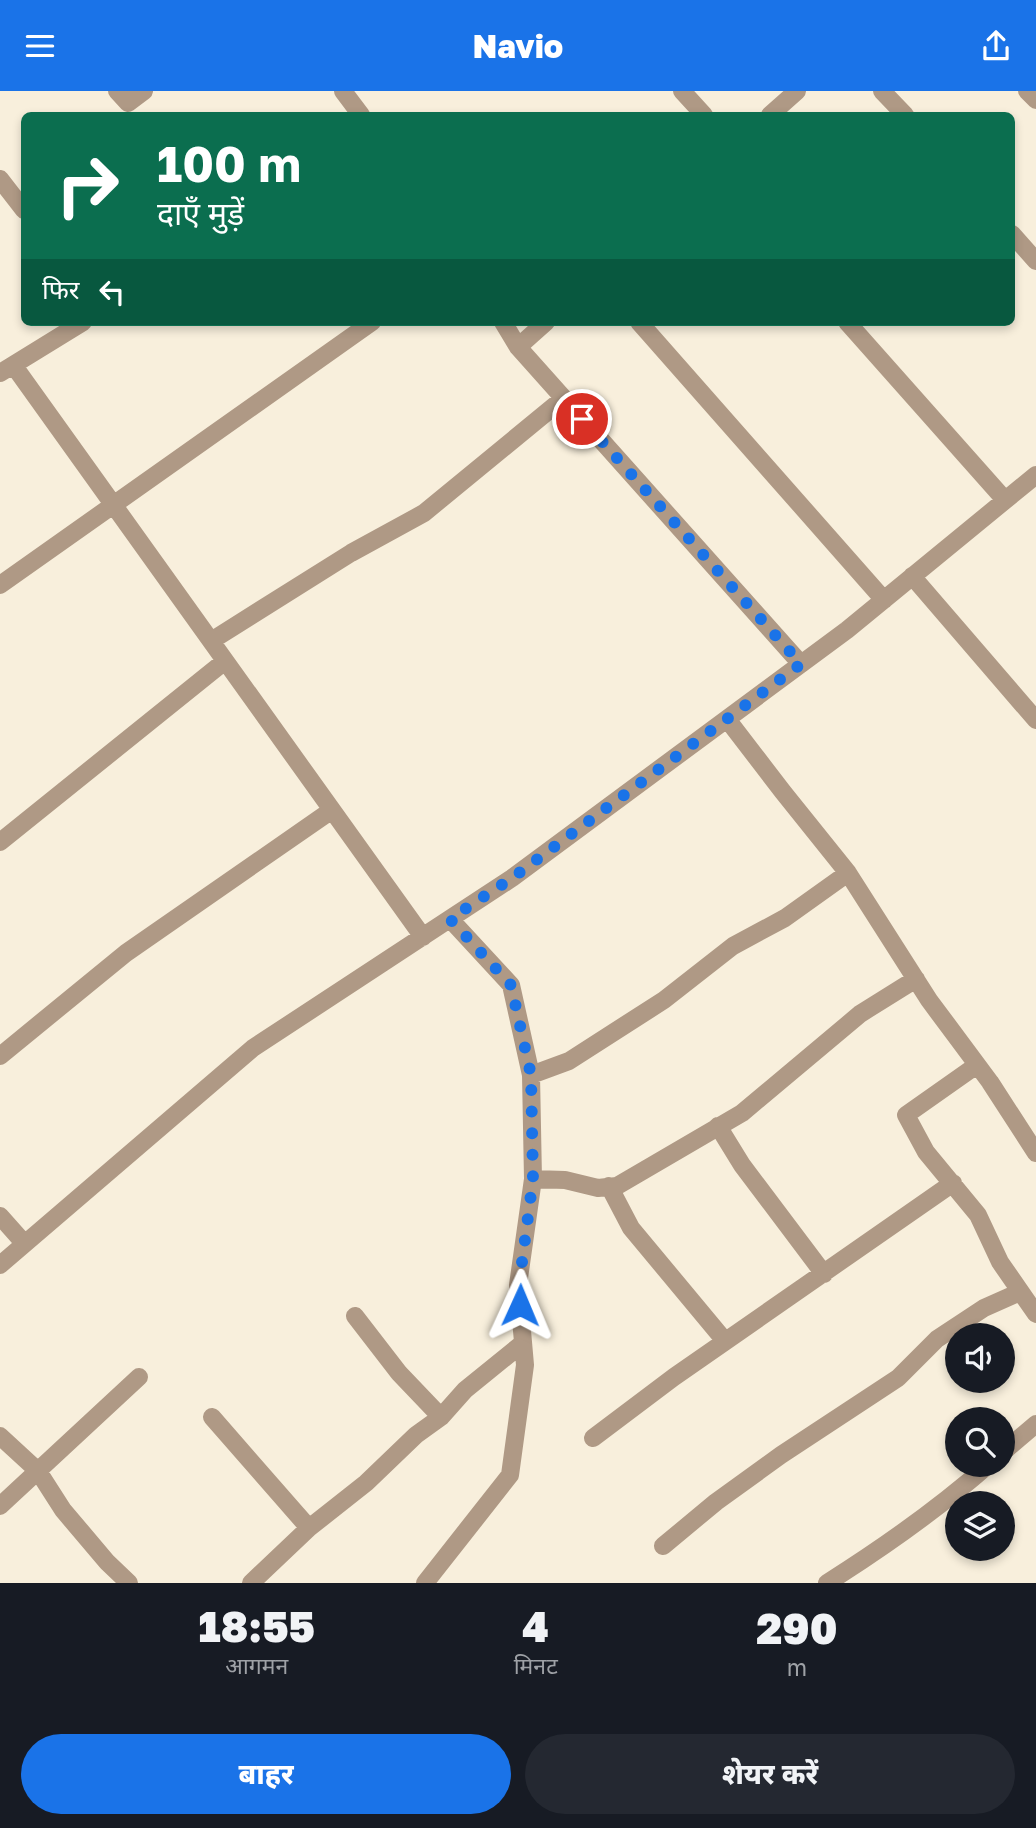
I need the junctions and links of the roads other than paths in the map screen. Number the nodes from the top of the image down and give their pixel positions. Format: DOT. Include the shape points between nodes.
graph roads {
  1 [pos="117,91"];
  2 [pos="144,91"];
  3 [pos="343,91"];
  4 [pos="682,91"];
  5 [pos="797,91"];
  6 [pos="882,91"];
  7 [pos="1027,91"];
  8 [pos="1036,100"];
  9 [pos="357,112"];
  10 [pos="702,112"];
  11 [pos="773,112"];
  12 [pos="902,112"];
  13 [pos="0,179"];
  14 [pos="21,206"];
  15 [pos="1015,237"];
  16 [pos="1036,261"];
  17 [pos="77,326"];
  18 [pos="366,326"];
  19 [pos="505,326"];
  20 [pos="542,326"];
  21 [pos="643,326"];
  22 [pos="851,326"];
  23 [pos="518,347"];
  24 [pos="7,370"];
  25 [pos="564,398"];
  26 [pos="1036,475"];
  27 [pos="1005,500"];
  28 [pos="113,505"];
  29 [pos="912,576"];
  30 [pos="0,585"];
  31 [pos="884,600"];
  32 [pos="211,641"];
  33 [pos="225,661"];
  34 [pos="801,664"];
  35 [pos="727,719"];
  36 [pos="1036,720"];
  37 [pos="332,810"];
  38 [pos="0,842"];
  39 [pos="848,873"];
  40 [pos="450,919"];
  41 [pos="423,937"];
  42 [pos="916,979"];
  43 [pos="0,1056"];
  44 [pos="977,1065"];
  45 [pos="531,1075"];
  46 [pos="718,1126"];
  47 [pos="1036,1153"];
  48 [pos="533,1179"];
  49 [pos="953,1183"];
  50 [pos="609,1186"];
  51 [pos="0,1216"];
  52 [pos="24,1243"];
  53 [pos="0,1265"];
  54 [pos="824,1274"];
  55 [pos="1020,1293"];
  56 [pos="1036,1314"];
  57 [pos="355,1316"];
  58 [pos="725,1341"];
  59 [pos="523,1343"];
  60 [pos="139,1377"];
  61 [pos="212,1417"];
  62 [pos="441,1417"];
  63 [pos="1036,1425"];
  64 [pos="0,1436"];
  65 [pos="593,1438"];
  66 [pos="1015,1442"];
  67 [pos="38,1471"];
  68 [pos="974,1477"];
  69 [pos="0,1506"];
  70 [pos="309,1528"];
  71 [pos="663,1546"];
  72 [pos="129,1583"];
  73 [pos="251,1583"];
  74 [pos="425,1583"];
  75 [pos="827,1583"];
  1 -- 2 [label="street" via="128,103"];
  3 -- 9 [label="street"];
  4 -- 10 [label="street"];
  5 -- 11 [label="street"];
  6 -- 12 [label="street"];
  7 -- 8 [label="street"];
  13 -- 14 [label="street"];
  15 -- 16 [label="street"];
  17 -- 24 [label="street"];
  18 -- 28 [label="street"];
  19 -- 23 [label="street"];
  20 -- 23 [label="street"];
  21 -- 31 [label="street"];
  22 -- 27 [label="street"];
  23 -- 25 [label="street"];
  24 -- 28 [label="street"];
  25 -- 32 [label="street" via="424,513"];
  25 -- 34 [label="street"];
  26 -- 27 [label="street"];
  27 -- 29 [label="street"];
  28 -- 30 [label="street"];
  28 -- 32 [label="street"];
  29 -- 31 [label="street"];
  29 -- 36 [label="street"];
  31 -- 34 [label="street"];
  32 -- 33 [label="street"];
  33 -- 37 [label="street"];
  33 -- 38 [label="street"];
  34 -- 35 [label="street"];
  35 -- 39 [label="street"];
  35 -- 40 [label="street"];
  37 -- 41 [label="street"];
  37 -- 43 [label="street" via="126,953"];
  39 -- 42 [label="street"];
  39 -- 45 [label="street" via="785,918 733,946 664,1000 569,1061"];
  40 -- 41 [label="street"];
  40 -- 45 [label="street" via="511,985"];
  41 -- 52 [label="street" via="253,1048"];
  42 -- 44 [label="street"];
  42 -- 46 [label="street" via="860,1014 741,1114"];
  44 -- 47 [label="street"];
  44 -- 49 [label="street" via="906,1115 926,1152"];
  45 -- 48 [label="street"];
  46 -- 50 [label="street" via="617,1186"];
  46 -- 54 [label="street"];
  48 -- 50 [label="street"];
  48 -- 59 [label="street" via="519,1285"];
  49 -- 54 [label="street"];
  49 -- 55 [label="street" via="978,1215"];
  50 -- 58 [label="street" via="631,1229"];
  51 -- 52 [label="street"];
  52 -- 53 [label="street"];
  54 -- 58 [label="street"];
  55 -- 56 [label="street"];
  55 -- 71 [label="street" via="984,1308 937,1339 898,1378 781,1455"];
  57 -- 62 [label="street"];
  58 -- 65 [label="street"];
  59 -- 62 [label="street"];
  59 -- 74 [label="street" via="525,1365 510,1475"];
  60 -- 67 [label="street"];
  61 -- 70 [label="street"];
  62 -- 70 [label="street"];
  63 -- 66 [label="street"];
  64 -- 67 [label="street"];
  67 -- 69 [label="street"];
  67 -- 72 [label="street" via="63,1510"];
  68 -- 75 [label="street" via="867,1559"];
  70 -- 73 [label="street"];
}
